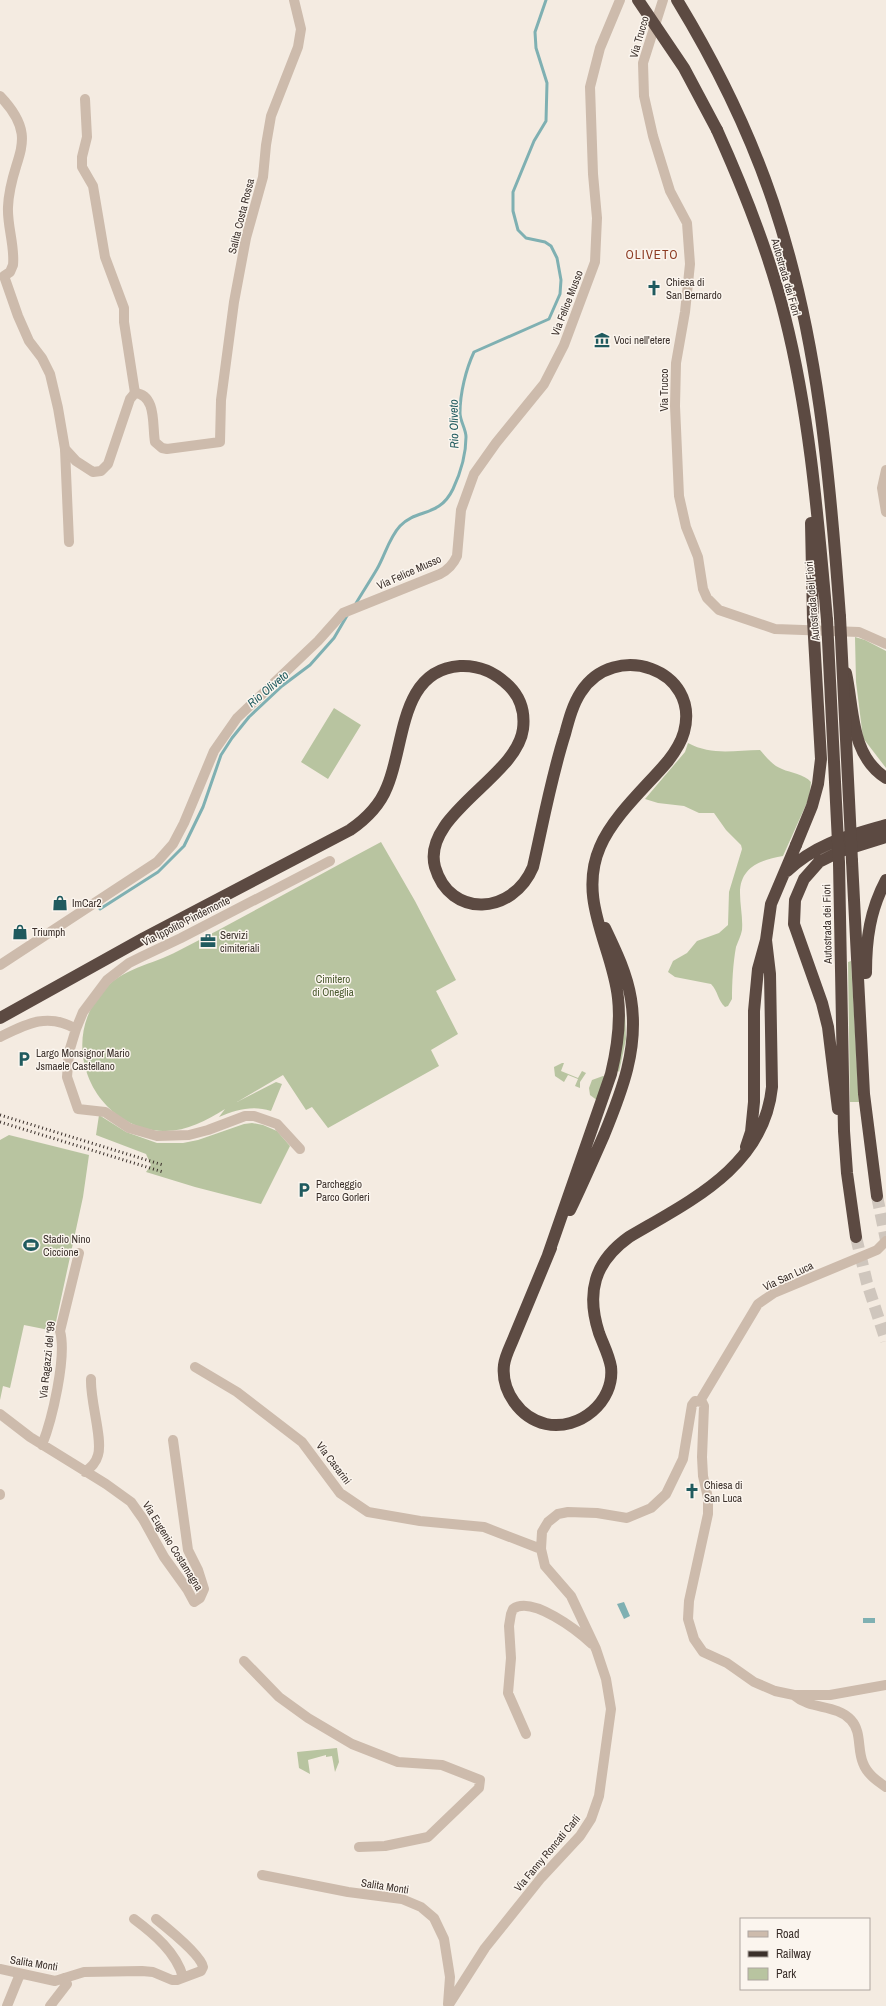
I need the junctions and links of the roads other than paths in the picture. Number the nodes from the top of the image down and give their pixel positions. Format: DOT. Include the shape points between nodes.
graph roads {
  1 [pos="294,0"];
  2 [pos="620,0"];
  3 [pos="638,0"];
  4 [pos="663,0"];
  5 [pos="677,0"];
  6 [pos="0,96"];
  7 [pos="85,99"];
  8 [pos="2,276"];
  9 [pos="135,393"];
  10 [pos="65,449"];
  11 [pos="886,470"];
  12 [pos="814,494"];
  13 [pos="886,512"];
  14 [pos="69,542"];
  15 [pos="886,644"];
  16 [pos="844,662"];
  17 [pos="886,778"];
  18 [pos="886,825"];
  19 [pos="886,837"];
  20 [pos="330,861"];
  21 [pos="784,875"];
  22 [pos="886,880"];
  23 [pos="766,940"];
  24 [pos="0,965"];
  25 [pos="2,1016"];
  26 [pos="861,1022"];
  27 [pos="76,1028"];
  28 [pos="0,1038"];
  29 [pos="844,1130"];
  30 [pos="300,1148"];
  31 [pos="743,1156"];
  32 [pos="877,1196"];
  33 [pos="856,1237"];
  34 [pos="886,1241"];
  35 [pos="79,1253"];
  36 [pos="196,1367"];
  37 [pos="91,1379"];
  38 [pos="700,1401"];
  39 [pos="0,1414"];
  40 [pos="173,1440"];
  41 [pos="42,1445"];
  42 [pos="85,1472"];
  43 [pos="541,1549"];
  44 [pos="596,1648"];
  45 [pos="244,1661"];
  46 [pos="886,1685"];
  47 [pos="794,1695"];
  48 [pos="526,1734"];
  49 [pos="886,1787"];
  50 [pos="360,1847"];
  51 [pos="262,1875"];
  52 [pos="134,1919"];
  53 [pos="156,1919"];
  54 [pos="0,1970"];
  55 [pos="20,1974"];
  56 [pos="182,1977"];
  57 [pos="64,1978"];
  58 [pos="7,2006"];
  59 [pos="50,2006"];
  60 [pos="448,2006"];
  1 -- 9 [label="street, Salita Costa Rossa" via="301,29 298,47 271,116 263,176 246,238 220,400 220,442 167,450 162,448 155,442 150,403"];
  2 -- 24 [label="street, Via Felice Musso" via="600,48 590,87 597,218 595,262 564,345 544,384 474,474 461,510 457,556 452,565 440,574 343,613 318,641 237,718 214,751 173,844 156,862"];
  3 -- 12 [label="highway, Autostrada dei Fiori, bridge" via="684,68 717,130 742,185 762,240 785,317 800,392"];
  4 -- 15 [label="street, Via Trucco" via="643,63 644,96 670,191 687,223 690,264 676,364 675,406 679,496 686,527 698,557 703,589 710,603 719,610 775,629 859,632"];
  5 -- 16 [label="highway, Autostrada dei Fiori, bridge" via="717,68 738,113 773,202 793,271 811,354 831,494"];
  6 -- 8 [label="street" via="16,114 23,137 8,198 13,265 10,272"];
  7 -- 9 [label="street" via="86,138 82,167 93,186 106,257 124,308"];
  8 -- 10 [label="street" via="29,341 50,374"];
  9 -- 10 [label="street" via="130,399 108,464 104,469 97,472 89,471"];
  10 -- 14 [label="street"];
  11 -- 13 [label="street" via="882,488"];
  12 -- 21 [label="highway, bridge" via="811,538 813,620 821,759 812,806"];
  12 -- 29 [label="highway, Autostrada dei Fiori, bridge" via="827,620 839,864"];
  16 -- 17 [label="highway" via="858,742 870,764"];
  16 -- 26 [label="highway, Autostrada dei Fiori, bridge"];
  18 -- 21 [label="highway" via="826,844 798,861"];
  19 -- 29 [label="highway" via="841,851 819,862 804,879 795,900 794,924 828,1027 834,1090"];
  20 -- 27 [label="street, Via Ippolito Pindemonte" via="129,963 98,990"];
  21 -- 23 [label="highway" via="771,904"];
  22 -- 26 [label="highway" via="870,917"];
  23 -- 31 [label="highway" via="758,969 755,994 751,1132"];
  23 -- 31 [label="highway" via="770,974 770,1104 762,1130"];
  25 -- 31 [label="highway" via="362,822 378,804 388,786 406,716 415,694 429,678 453,667 475,667 496,674 516,694 523,711 523,729 517,746 506,761 446,823 435,850 435,866 442,883 461,899 481,905 499,903 510,898 530,877 560,748 576,700 588,682 606,670 616,666 640,665 657,670 672,682 679,691 686,720 681,739 668,761 608,832 600,848 593,873 595,905 628,982 633,1018 631,1058 623,1087 586,1177 548,1255 506,1356 505,1380 509,1395 524,1413 543,1423 561,1425 589,1414 602,1400 610,1384 611,1366 593,1308 596,1278 604,1260 629,1237 710,1187 728,1173"];
  26 -- 32 [label="highway, Autostrada dei Fiori" via="864,1094"];
  27 -- 28 [label="street" via="58,1021 38,1020"];
  27 -- 30 [label="street, Via Ippolito Pindemonte" via="69,1052 67,1077 78,1109 105,1112 129,1128 156,1136 188,1135 245,1116 254,1116 276,1124"];
  29 -- 33 [label="highway, Autostrada dei Fiori"];
  34 -- 38 [label="street, Via San Luca" via="877,1250 774,1293 758,1304"];
  35 -- 41 [label="street, Via Ragazzi del '99" via="60,1331 62,1343 53,1412"];
  36 -- 43 [label="street, Via Casarini" via="237,1392 302,1442 340,1493 368,1512 420,1521 484,1527"];
  37 -- 42 [label="street" via="90,1395 99,1450 94,1464"];
  38 -- 43 [label="street, Via Fanny Roncati Carli" via="695,1401 692,1405 683,1459 660,1501 651,1508 627,1518 596,1513 558,1514 548,1522 542,1532"];
  38 -- 47 [label="street" via="704,1406 703,1476 708,1498 708,1514 689,1601 688,1619 694,1639 703,1652 727,1663 754,1682 775,1691"];
  39 -- 41 [label="street, Via Eugenio Costamagna"];
  40 -- 42 [label="street, Via Eugenio Costamagna" via="188,1550 204,1589 200,1598 194,1602 131,1502"];
  41 -- 42 [label="street, Via Eugenio Costamagna"];
  43 -- 44 [label="street, Via Fanny Roncati Carli" via="545,1566 571,1596"];
  44 -- 48 [label="street, Via Fanny Roncati Carli" via="580,1633 543,1611 525,1605 513,1609 509,1626 511,1658 508,1693"];
  44 -- 60 [label="street, Via Fanny Roncati Carli" via="606,1679 611,1709 599,1796 591,1819 580,1836 541,1878 485,1948"];
  45 -- 50 [label="street" via="279,1697 352,1744 398,1762 442,1765 480,1780 479,1788 428,1837 385,1846"];
  46 -- 47 [label="street" via="843,1694"];
  47 -- 49 [label="street" via="805,1702 838,1711 851,1720 858,1733 863,1764 870,1775"];
  51 -- 60 [label="street, Salita Monti" via="348,1892 402,1899 424,1909 437,1923 444,1939 450,1977"];
  52 -- 56 [label="street" via="165,1946 176,1961"];
  53 -- 56 [label="street, Salita Monti" via="181,1939 202,1964 201,1971"];
  54 -- 55 [label="street, Salita Monti"];
  55 -- 57 [label="street, Salita Monti" via="55,1981"];
  55 -- 58 [label="street"];
  56 -- 57 [label="street, Salita Monti" via="172,1980 153,1972 142,1971 84,1972"];
  57 -- 59 [label="street, Salita Monti" via="66,1984"];
}
